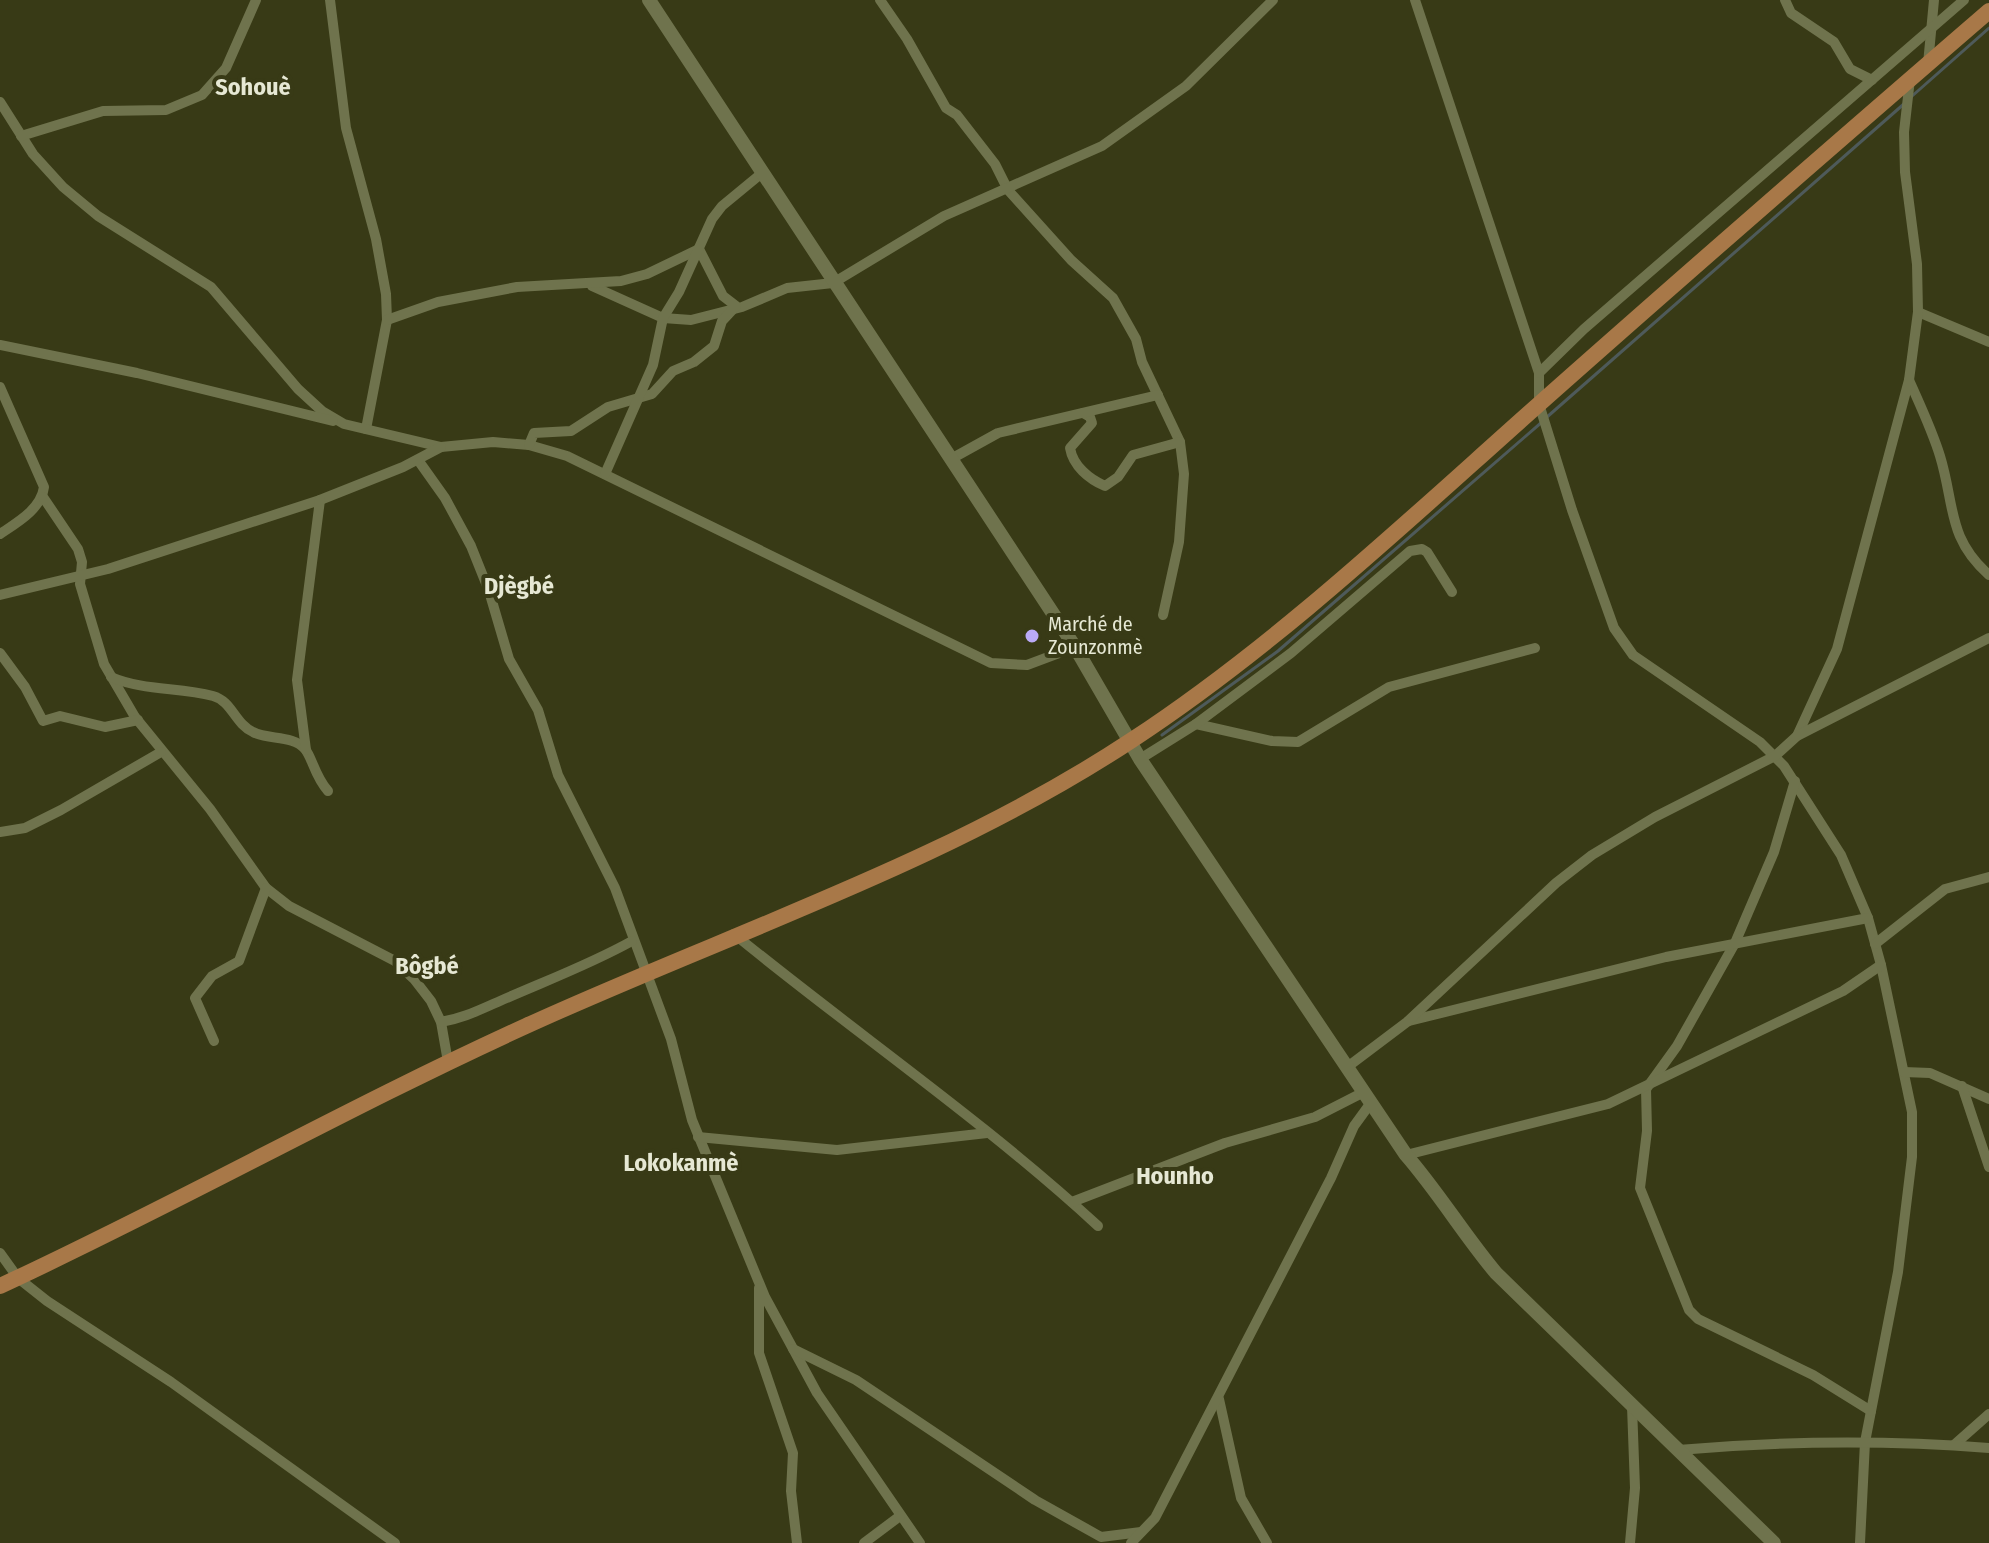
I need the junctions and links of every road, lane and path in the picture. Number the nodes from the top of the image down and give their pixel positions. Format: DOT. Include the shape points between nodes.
graph roads {
  1 [pos="256,0"];
  2 [pos="330,0"];
  3 [pos="649,0"];
  4 [pos="880,0"];
  5 [pos="1273,0"];
  6 [pos="1415,0"];
  7 [pos="1785,0"];
  8 [pos="1934,0"];
  9 [pos="1964,0"];
  10 [pos="1989,11"];
  11 [pos="1931,29"];
  12 [pos="1928,64"];
  13 [pos="1910,79"];
  14 [pos="1872,80"];
  15 [pos="0,102"];
  16 [pos="21,136"];
  17 [pos="762,173"];
  18 [pos="1008,190"];
  19 [pos="699,249"];
  20 [pos="833,283"];
  21 [pos="592,286"];
  22 [pos="731,310"];
  23 [pos="1918,312"];
  24 [pos="663,318"];
  25 [pos="387,320"];
  26 [pos="1989,342"];
  27 [pos="0,345"];
  28 [pos="653,365"];
  29 [pos="673,371"];
  30 [pos="1539,373"];
  31 [pos="1909,380"];
  32 [pos="0,387"];
  33 [pos="1158,395"];
  34 [pos="637,399"];
  35 [pos="1539,404"];
  36 [pos="1083,413"];
  37 [pos="344,424"];
  38 [pos="366,429"];
  39 [pos="1180,442"];
  40 [pos="529,445"];
  41 [pos="441,447"];
  42 [pos="951,459"];
  43 [pos="418,460"];
  44 [pos="605,474"];
  45 [pos="43,497"];
  46 [pos="320,500"];
  47 [pos="0,534"];
  48 [pos="79,575"];
  49 [pos="1989,575"];
  50 [pos="1452,592"];
  51 [pos="0,595"];
  52 [pos="1163,615"];
  53 [pos="1989,638"];
  54 [pos="1285,644"];
  55 [pos="1075,647"];
  56 [pos="1535,648"];
  57 [pos="0,653"];
  58 [pos="109,676"];
  59 [pos="138,720"];
  60 [pos="1196,724"];
  61 [pos="1797,736"];
  62 [pos="1130,742"];
  63 [pos="306,750"];
  64 [pos="161,752"];
  65 [pos="1775,756"];
  66 [pos="1140,759"];
  67 [pos="1795,781"];
  68 [pos="328,791"];
  69 [pos="0,832"];
  70 [pos="1989,877"];
  71 [pos="266,888"];
  72 [pos="1868,918"];
  73 [pos="734,934"];
  74 [pos="632,941"];
  75 [pos="1735,943"];
  76 [pos="1875,944"];
  77 [pos="1881,965"];
  78 [pos="645,972"];
  79 [pos="441,1022"];
  80 [pos="1407,1022"];
  81 [pos="214,1041"];
  82 [pos="448,1062"];
  83 [pos="1346,1068"];
  84 [pos="1904,1072"];
  85 [pos="1962,1086"];
  86 [pos="1646,1089"];
  87 [pos="1366,1098"];
  88 [pos="1989,1099"];
  89 [pos="987,1133"];
  90 [pos="698,1137"];
  91 [pos="1406,1155"];
  92 [pos="1989,1167"];
  93 [pos="1072,1202"];
  94 [pos="1098,1226"];
  95 [pos="0,1253"];
  96 [pos="18,1278"];
  97 [pos="759,1283"];
  98 [pos="0,1286"];
  99 [pos="793,1349"];
  100 [pos="1219,1398"];
  101 [pos="1632,1406"];
  102 [pos="1871,1411"];
  103 [pos="1989,1414"];
  104 [pos="1865,1442"];
  105 [pos="1954,1445"];
  106 [pos="1989,1448"];
  107 [pos="1678,1450"];
  108 [pos="900,1516"];
  109 [pos="1147,1531"];
  110 [pos="395,1543"];
  111 [pos="797,1543"];
  112 [pos="864,1543"];
  113 [pos="920,1543"];
  114 [pos="1131,1543"];
  115 [pos="1267,1543"];
  116 [pos="1630,1543"];
  117 [pos="1774,1543"];
  118 [pos="1860,1543"];
  1 -- 16 [label="street" via="226,68 202,95 166,110 103,111"];
  2 -- 25 [label="street" via="341,99 376,239"];
  3 -- 17 [label="street"];
  4 -- 18 [label="street" via="946,108 995,164"];
  5 -- 18 [label="street" via="1209,67 1146,117 1102,146"];
  6 -- 30 [label="street"];
  7 -- 14 [label="street" via="1791,13 1834,42 1850,69"];
  8 -- 11 [label="street"];
  9 -- 11 [label="street"];
  10 -- 12 [label="main road"];
  11 -- 12 [label="street"];
  11 -- 14 [label="street"];
  12 -- 13 [label="main road"];
  13 -- 23 [label="street" via="1905,172"];
  13 -- 35 [label="main road"];
  14 -- 30 [label="street"];
  15 -- 16 [label="street"];
  16 -- 37 [label="street" via="63,187 98,216 211,287 310,402"];
  17 -- 19 [label="street" via="722,206"];
  17 -- 20 [label="street"];
  18 -- 20 [label="street" via="944,216"];
  18 -- 33 [label="street" via="1113,298"];
  19 -- 21 [label="street" via="647,274"];
  19 -- 22 [label="street" via="723,296 736,306"];
  19 -- 24 [label="street"];
  20 -- 22 [label="street" via="787,288"];
  20 -- 42 [label="street"];
  21 -- 24 [label="street"];
  21 -- 25 [label="street" via="517,287 438,302"];
  22 -- 24 [label="street" via="691,320"];
  22 -- 29 [label="street" via="714,346"];
  23 -- 26 [label="street"];
  23 -- 31 [label="street"];
  24 -- 28 [label="street"];
  25 -- 38 [label="street"];
  27 -- 37 [label="street"];
  28 -- 29 [label="street"];
  28 -- 34 [label="street"];
  29 -- 34 [label="street" via="652,394"];
  30 -- 35 [label="street"];
  31 -- 49 [label="street" via="1940,455 1958,536"];
  31 -- 61 [label="street" via="1837,649"];
  32 -- 45 [label="street" via="42,476"];
  33 -- 36 [label="street"];
  33 -- 39 [label="street"];
  34 -- 40 [label="street" via="608,407 571,431 534,433"];
  34 -- 44 [label="street"];
  35 -- 54 [label="main road"];
  35 -- 65 [label="street" via="1614,628 1626,647"];
  36 -- 39 [label="street" via="1092,423 1070,448 1072,457 1090,480 1105,486 1133,455"];
  36 -- 42 [label="street" via="998,433"];
  37 -- 38 [label="street"];
  38 -- 41 [label="street"];
  39 -- 52 [label="street" via="1184,474 1179,542"];
  40 -- 41 [label="street"];
  40 -- 44 [label="street"];
  41 -- 43 [label="street"];
  42 -- 55 [label="street"];
  43 -- 46 [label="street"];
  43 -- 74 [label="street" via="471,546 509,659 538,710 558,775 604,863"];
  44 -- 55 [label="street" via="991,663 1027,665"];
  45 -- 47 [label="street"];
  45 -- 48 [label="street" via="76,544 82,562"];
  46 -- 48 [label="street"];
  46 -- 63 [label="street" via="297,680"];
  48 -- 51 [label="street"];
  48 -- 58 [label="street"];
  50 -- 54 [label="street" via="1427,552 1410,551"];
  53 -- 61 [label="street"];
  54 -- 60 [label="street"];
  54 -- 62 [label="main road"];
  55 -- 62 [label="street"];
  56 -- 60 [label="street" via="1389,687 1298,742"];
  57 -- 59 [label="street" via="43,721 60,716 105,727"];
  58 -- 59 [label="street"];
  58 -- 63 [label="street" via="138,688 215,696 253,733"];
  59 -- 64 [label="street"];
  60 -- 66 [label="street"];
  61 -- 65 [label="street"];
  62 -- 66 [label="street"];
  62 -- 73 [label="main road" via="934,847"];
  63 -- 68 [label="street" via="316,778"];
  64 -- 69 [label="street" via="25,828"];
  64 -- 71 [label="street"];
  65 -- 67 [label="street"];
  65 -- 80 [label="street" via="1592,855"];
  66 -- 83 [label="street"];
  67 -- 72 [label="street" via="1841,855"];
  67 -- 75 [label="street" via="1774,852"];
  70 -- 76 [label="street" via="1945,889"];
  71 -- 79 [label="street" via="289,906 395,961 431,1001"];
  71 -- 81 [label="street" via="239,961 212,976 195,998"];
  72 -- 75 [label="street"];
  72 -- 76 [label="street"];
  73 -- 78 [label="main road"];
  73 -- 89 [label="street"];
  74 -- 78 [label="street"];
  74 -- 79 [label="street" via="469,1017"];
  75 -- 80 [label="street"];
  75 -- 86 [label="street" via="1677,1046"];
  76 -- 77 [label="street"];
  77 -- 84 [label="street"];
  77 -- 86 [label="street" via="1843,991"];
  78 -- 82 [label="main road"];
  78 -- 90 [label="street" via="671,1039"];
  79 -- 82 [label="street"];
  80 -- 83 [label="street"];
  82 -- 96 [label="main road"];
  83 -- 87 [label="street"];
  84 -- 85 [label="street" via="1930,1073"];
  84 -- 102 [label="street" via="1912,1112 1912,1157 1898,1272"];
  85 -- 88 [label="street"];
  85 -- 92 [label="street"];
  86 -- 91 [label="street" via="1579,1113"];
  86 -- 102 [label="street" via="1640,1188 1689,1310"];
  87 -- 91 [label="street"];
  87 -- 93 [label="street" via="1236,1139"];
  87 -- 100 [label="street"];
  89 -- 90 [label="street" via="837,1150"];
  89 -- 93 [label="street"];
  90 -- 97 [label="street"];
  91 -- 101 [label="street" via="1496,1273"];
  93 -- 94 [label="street"];
  95 -- 96 [label="street"];
  96 -- 98 [label="main road"];
  96 -- 110 [label="street"];
  97 -- 99 [label="street"];
  97 -- 111 [label="street" via="759,1353 793,1453"];
  99 -- 108 [label="street"];
  99 -- 109 [label="street" via="856,1380 1092,1532 1110,1538"];
  100 -- 109 [label="street"];
  100 -- 115 [label="street" via="1241,1498"];
  101 -- 107 [label="street"];
  101 -- 116 [label="street" via="1635,1488"];
  102 -- 104 [label="street"];
  103 -- 105 [label="street"];
  104 -- 105 [label="street"];
  104 -- 107 [label="street"];
  104 -- 118 [label="street"];
  105 -- 106 [label="street"];
  107 -- 117 [label="street"];
  108 -- 112 [label="street"];
  108 -- 113 [label="street"];
  109 -- 114 [label="street"];
}
